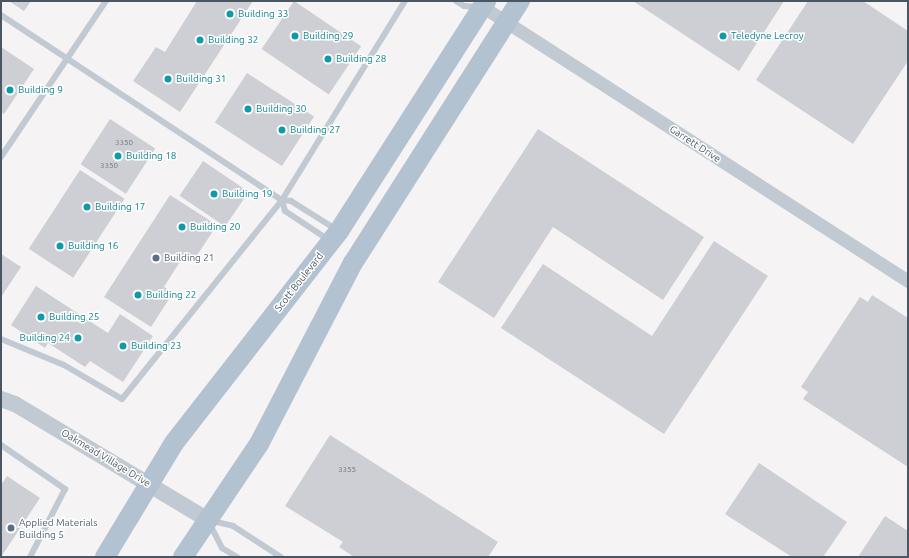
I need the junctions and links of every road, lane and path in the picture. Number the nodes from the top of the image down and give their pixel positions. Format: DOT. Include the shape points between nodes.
graph roads {
  1 [pos="106,1"];
  2 [pos="405,1"];
  3 [pos="456,1"];
  4 [pos="520,1"];
  5 [pos="483,3"];
  6 [pos="1,14"];
  7 [pos="506,23"];
  8 [pos="67,57"];
  9 [pos="1,157"];
  10 [pos="282,200"];
  11 [pos="335,236"];
  12 [pos="908,281"];
  13 [pos="1,339"];
  14 [pos="1,399"];
  15 [pos="1,445"];
  16 [pos="148,482"];
  17 [pos="208,520"];
  18 [pos="30,557"];
  19 [pos="105,557"];
  20 [pos="183,557"];
  21 [pos="237,557"];
  22 [pos="281,557"];
  1 -- 8 [label="lane"];
  2 -- 10 [label="lane"];
  3 -- 5 [label="lane" via="464,6"];
  4 -- 7 [label="main road"];
  5 -- 7 [label="street, Garrett Drive"];
  5 -- 11 [label="main road, Scott Boulevard"];
  6 -- 8 [label="lane"];
  7 -- 12 [label="street, Garrett Drive"];
  7 -- 17 [label="main road" via="353,263 259,444"];
  8 -- 9 [label="lane"];
  8 -- 10 [label="lane"];
  10 -- 11 [label="lane" via="291,201"];
  10 -- 11 [label="lane" via="285,211"];
  10 -- 13 [label="lane" via="122,399 64,366"];
  11 -- 16 [label="main road, Scott Boulevard" via="174,443"];
  14 -- 16 [label="street, Oakmead Village Drive" via="15,404"];
  15 -- 18 [label="lane" via="65,489"];
  16 -- 17 [label="street, Oakmead Village Drive"];
  16 -- 19 [label="main road, Scott Boulevard"];
  17 -- 20 [label="main road"];
  17 -- 21 [label="lane" via="222,548"];
  17 -- 22 [label="lane" via="233,526"];
}
